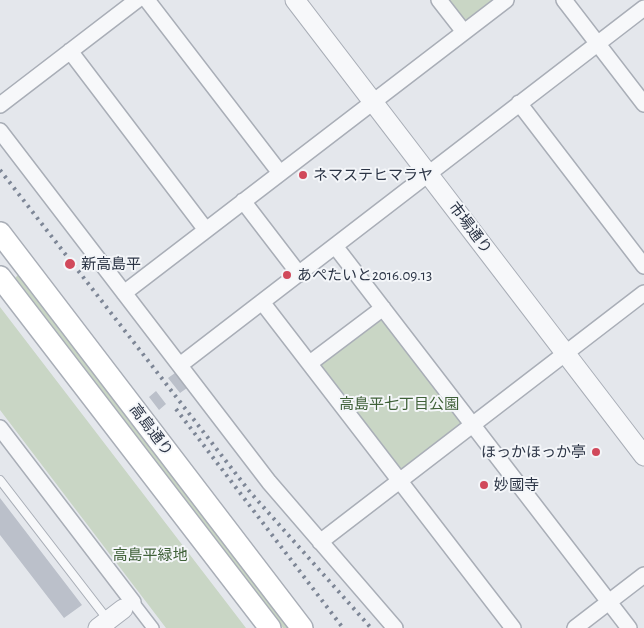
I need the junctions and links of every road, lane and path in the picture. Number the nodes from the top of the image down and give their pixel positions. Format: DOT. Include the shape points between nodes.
graph roads {
  1 [pos="137,0"];
  2 [pos="147,0"];
  3 [pos="295,0"];
  4 [pos="440,0"];
  5 [pos="506,0"];
  6 [pos="564,0"];
  7 [pos="644,8"];
  8 [pos="464,32"];
  9 [pos="598,43"];
  10 [pos="70,51"];
  11 [pos="373,102"];
  12 [pos="519,104"];
  13 [pos="644,104"];
  14 [pos="0,105"];
  15 [pos="0,131"];
  16 [pos="280,173"];
  17 [pos="428,174"];
  18 [pos="243,201"];
  19 [pos="206,230"];
  20 [pos="0,232"];
  21 [pos="336,246"];
  22 [pos="644,266"];
  23 [pos="299,274"];
  24 [pos="0,277"];
  25 [pos="644,293"];
  26 [pos="124,294"];
  27 [pos="262,302"];
  28 [pos="383,308"];
  29 [pos="565,353"];
  30 [pos="310,363"];
  31 [pos="180,365"];
  32 [pos="473,424"];
  33 [pos="0,428"];
  34 [pos="644,456"];
  35 [pos="0,480"];
  36 [pos="399,481"];
  37 [pos="320,542"];
  38 [pos="644,575"];
  39 [pos="609,602"];
  40 [pos="115,615"];
  41 [pos="153,628"];
  42 [pos="270,628"];
  43 [pos="302,628"];
  44 [pos="394,628"];
  45 [pos="513,628"];
  46 [pos="575,628"];
  47 [pos="628,628"];
  1 -- 10 [label="street"];
  2 -- 16 [label="street"];
  3 -- 11 [label="street, 市場通り"];
  4 -- 8 [label="street"];
  5 -- 8 [label="street"];
  6 -- 9 [label="street"];
  7 -- 9 [label="street"];
  8 -- 11 [label="street"];
  9 -- 12 [label="street"];
  9 -- 13 [label="street"];
  10 -- 14 [label="street"];
  10 -- 19 [label="street"];
  11 -- 16 [label="street"];
  11 -- 17 [label="street, 市場通り"];
  12 -- 17 [label="street"];
  12 -- 22 [label="street"];
  15 -- 26 [label="street"];
  16 -- 18 [label="street"];
  17 -- 21 [label="street"];
  17 -- 29 [label="street, 市場通り"];
  18 -- 19 [label="street"];
  18 -- 23 [label="street"];
  19 -- 26 [label="street"];
  20 -- 43 [label="main road, 高島通り"];
  21 -- 23 [label="street"];
  21 -- 28 [label="street"];
  23 -- 27 [label="street"];
  24 -- 42 [label="main road, 高島通り"];
  25 -- 29 [label="street"];
  26 -- 31 [label="street"];
  27 -- 30 [label="street"];
  27 -- 31 [label="street"];
  28 -- 30 [label="street"];
  28 -- 32 [label="street"];
  29 -- 32 [label="street"];
  29 -- 34 [label="street, 市場通り"];
  30 -- 36 [label="street"];
  31 -- 37 [label="street" via="269,482"];
  32 -- 36 [label="street"];
  32 -- 39 [label="street"];
  33 -- 40 [label="street"];
  35 -- 40 [label="lane"];
  36 -- 37 [label="street"];
  36 -- 45 [label="street"];
  37 -- 44 [label="street"];
  38 -- 39 [label="street"];
  39 -- 46 [label="street"];
  39 -- 47 [label="street"];
  40 -- 41 [label="street"];
}
